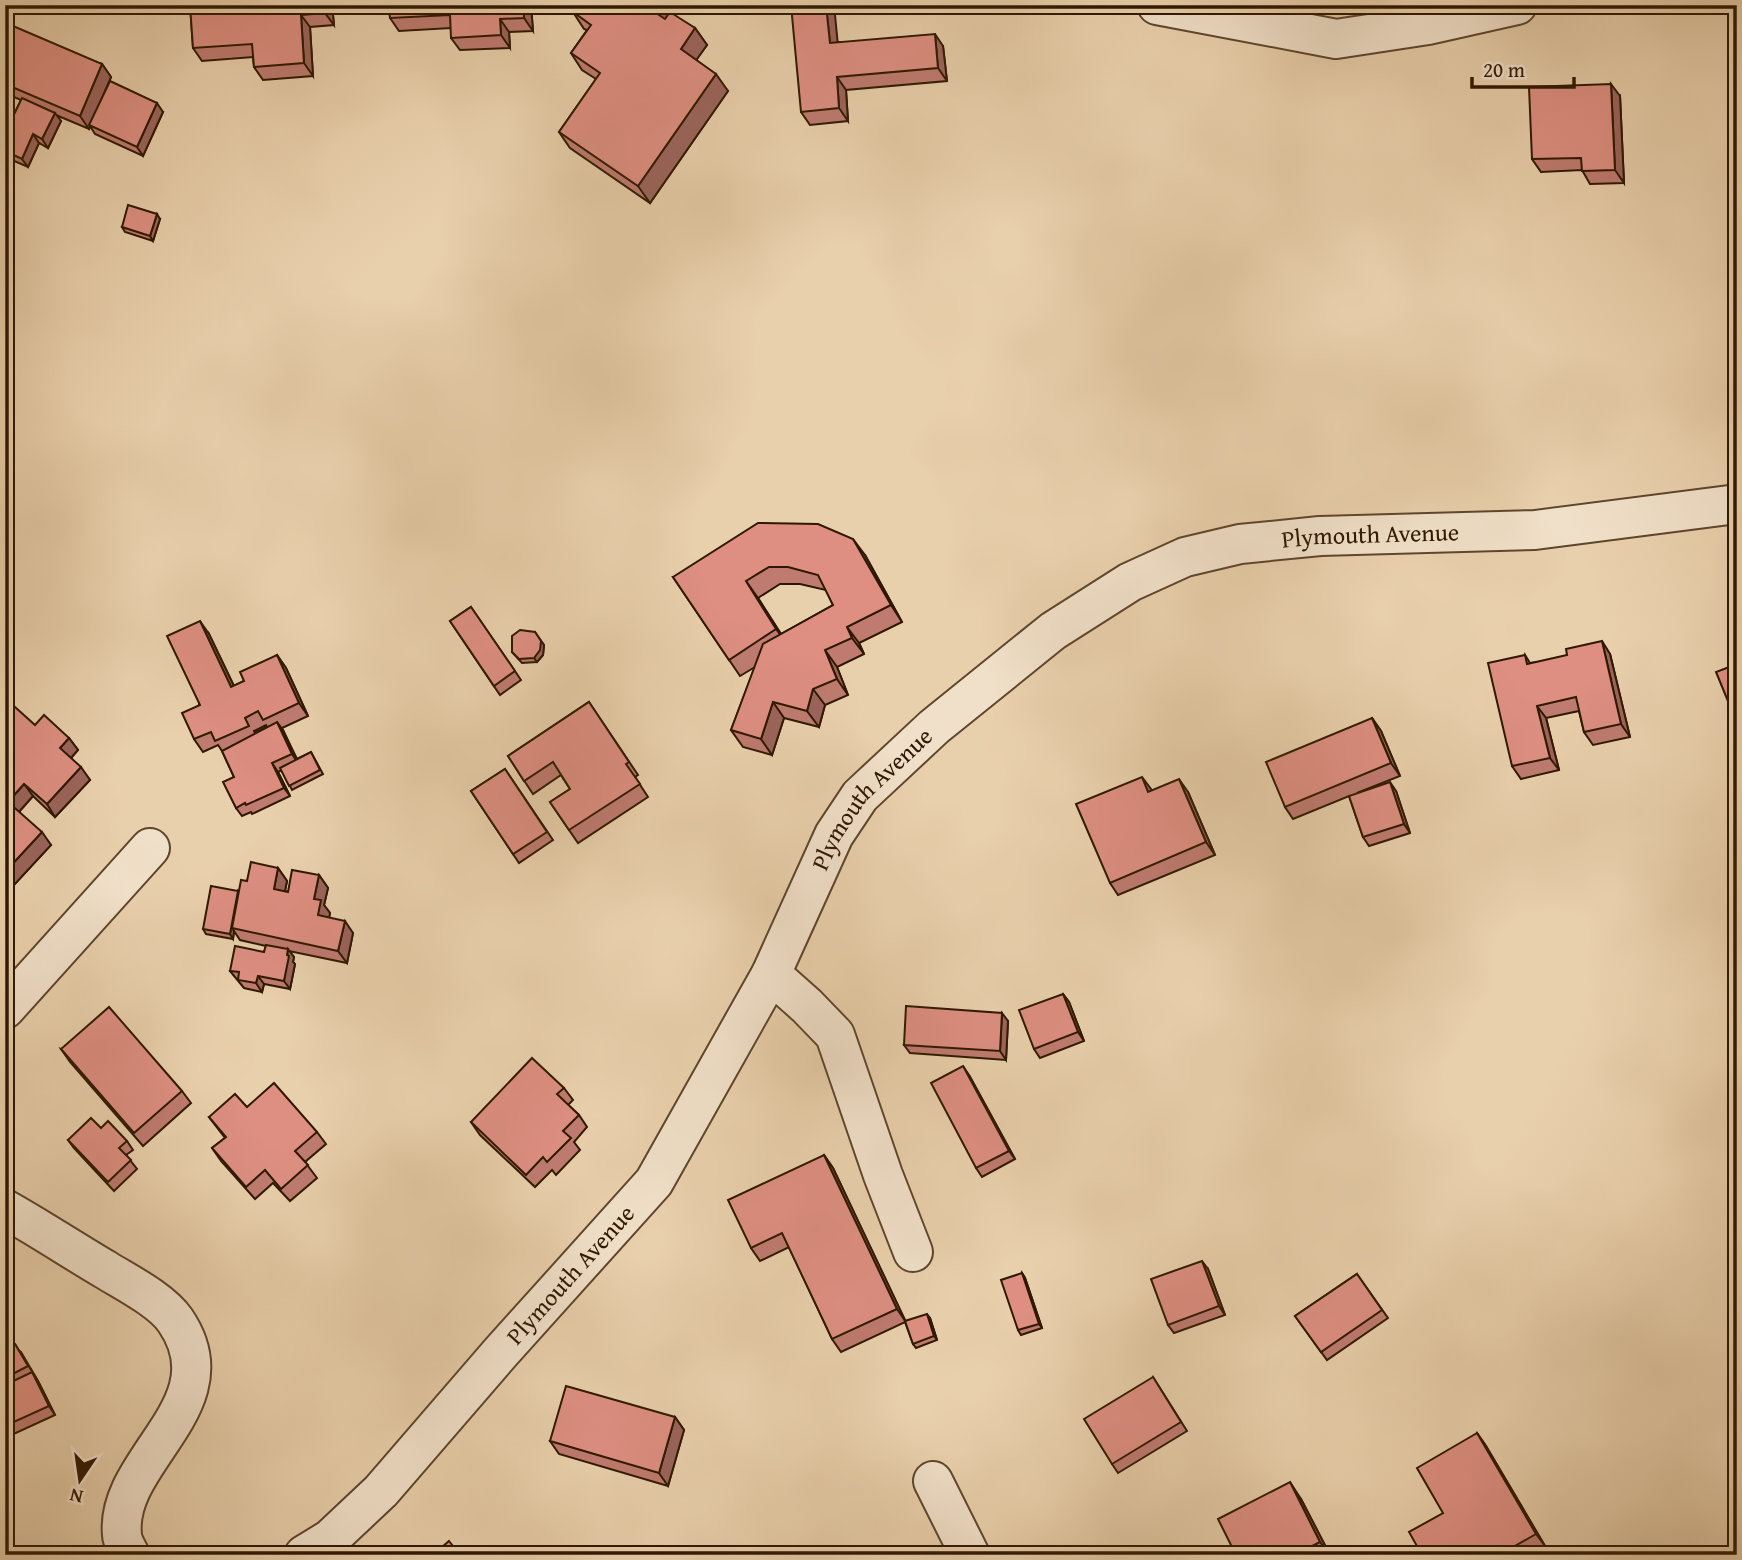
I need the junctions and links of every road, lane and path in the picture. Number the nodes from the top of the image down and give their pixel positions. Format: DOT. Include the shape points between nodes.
graph roads {
  1 [pos="1157,5"];
  2 [pos="1517,5"];
  3 [pos="1737,504"];
  4 [pos="150,848"];
  5 [pos="771,974"];
  6 [pos="5,1009"];
  7 [pos="5,1209"];
  8 [pos="913,1252"];
  9 [pos="933,1481"];
  10 [pos="130,1555"];
  11 [pos="304,1555"];
  12 [pos="970,1555"];
  1 -- 2 [label="street" via="1336,39"];
  3 -- 5 [label="street, Plymouth Avenue" via="1535,530 1320,536 1240,544 1185,558 1130,582 1053,631 934,727 860,796 834,835"];
  4 -- 6 [label="street"];
  5 -- 8 [label="street" via="835,1035"];
  5 -- 11 [label="street, Plymouth Avenue" via="654,1182 381,1491 330,1539"];
  7 -- 10 [label="street" via="145,1294 174,1319 190,1350 190,1381 181,1410 124,1510 122,1536"];
  9 -- 12 [label="street"];
}
